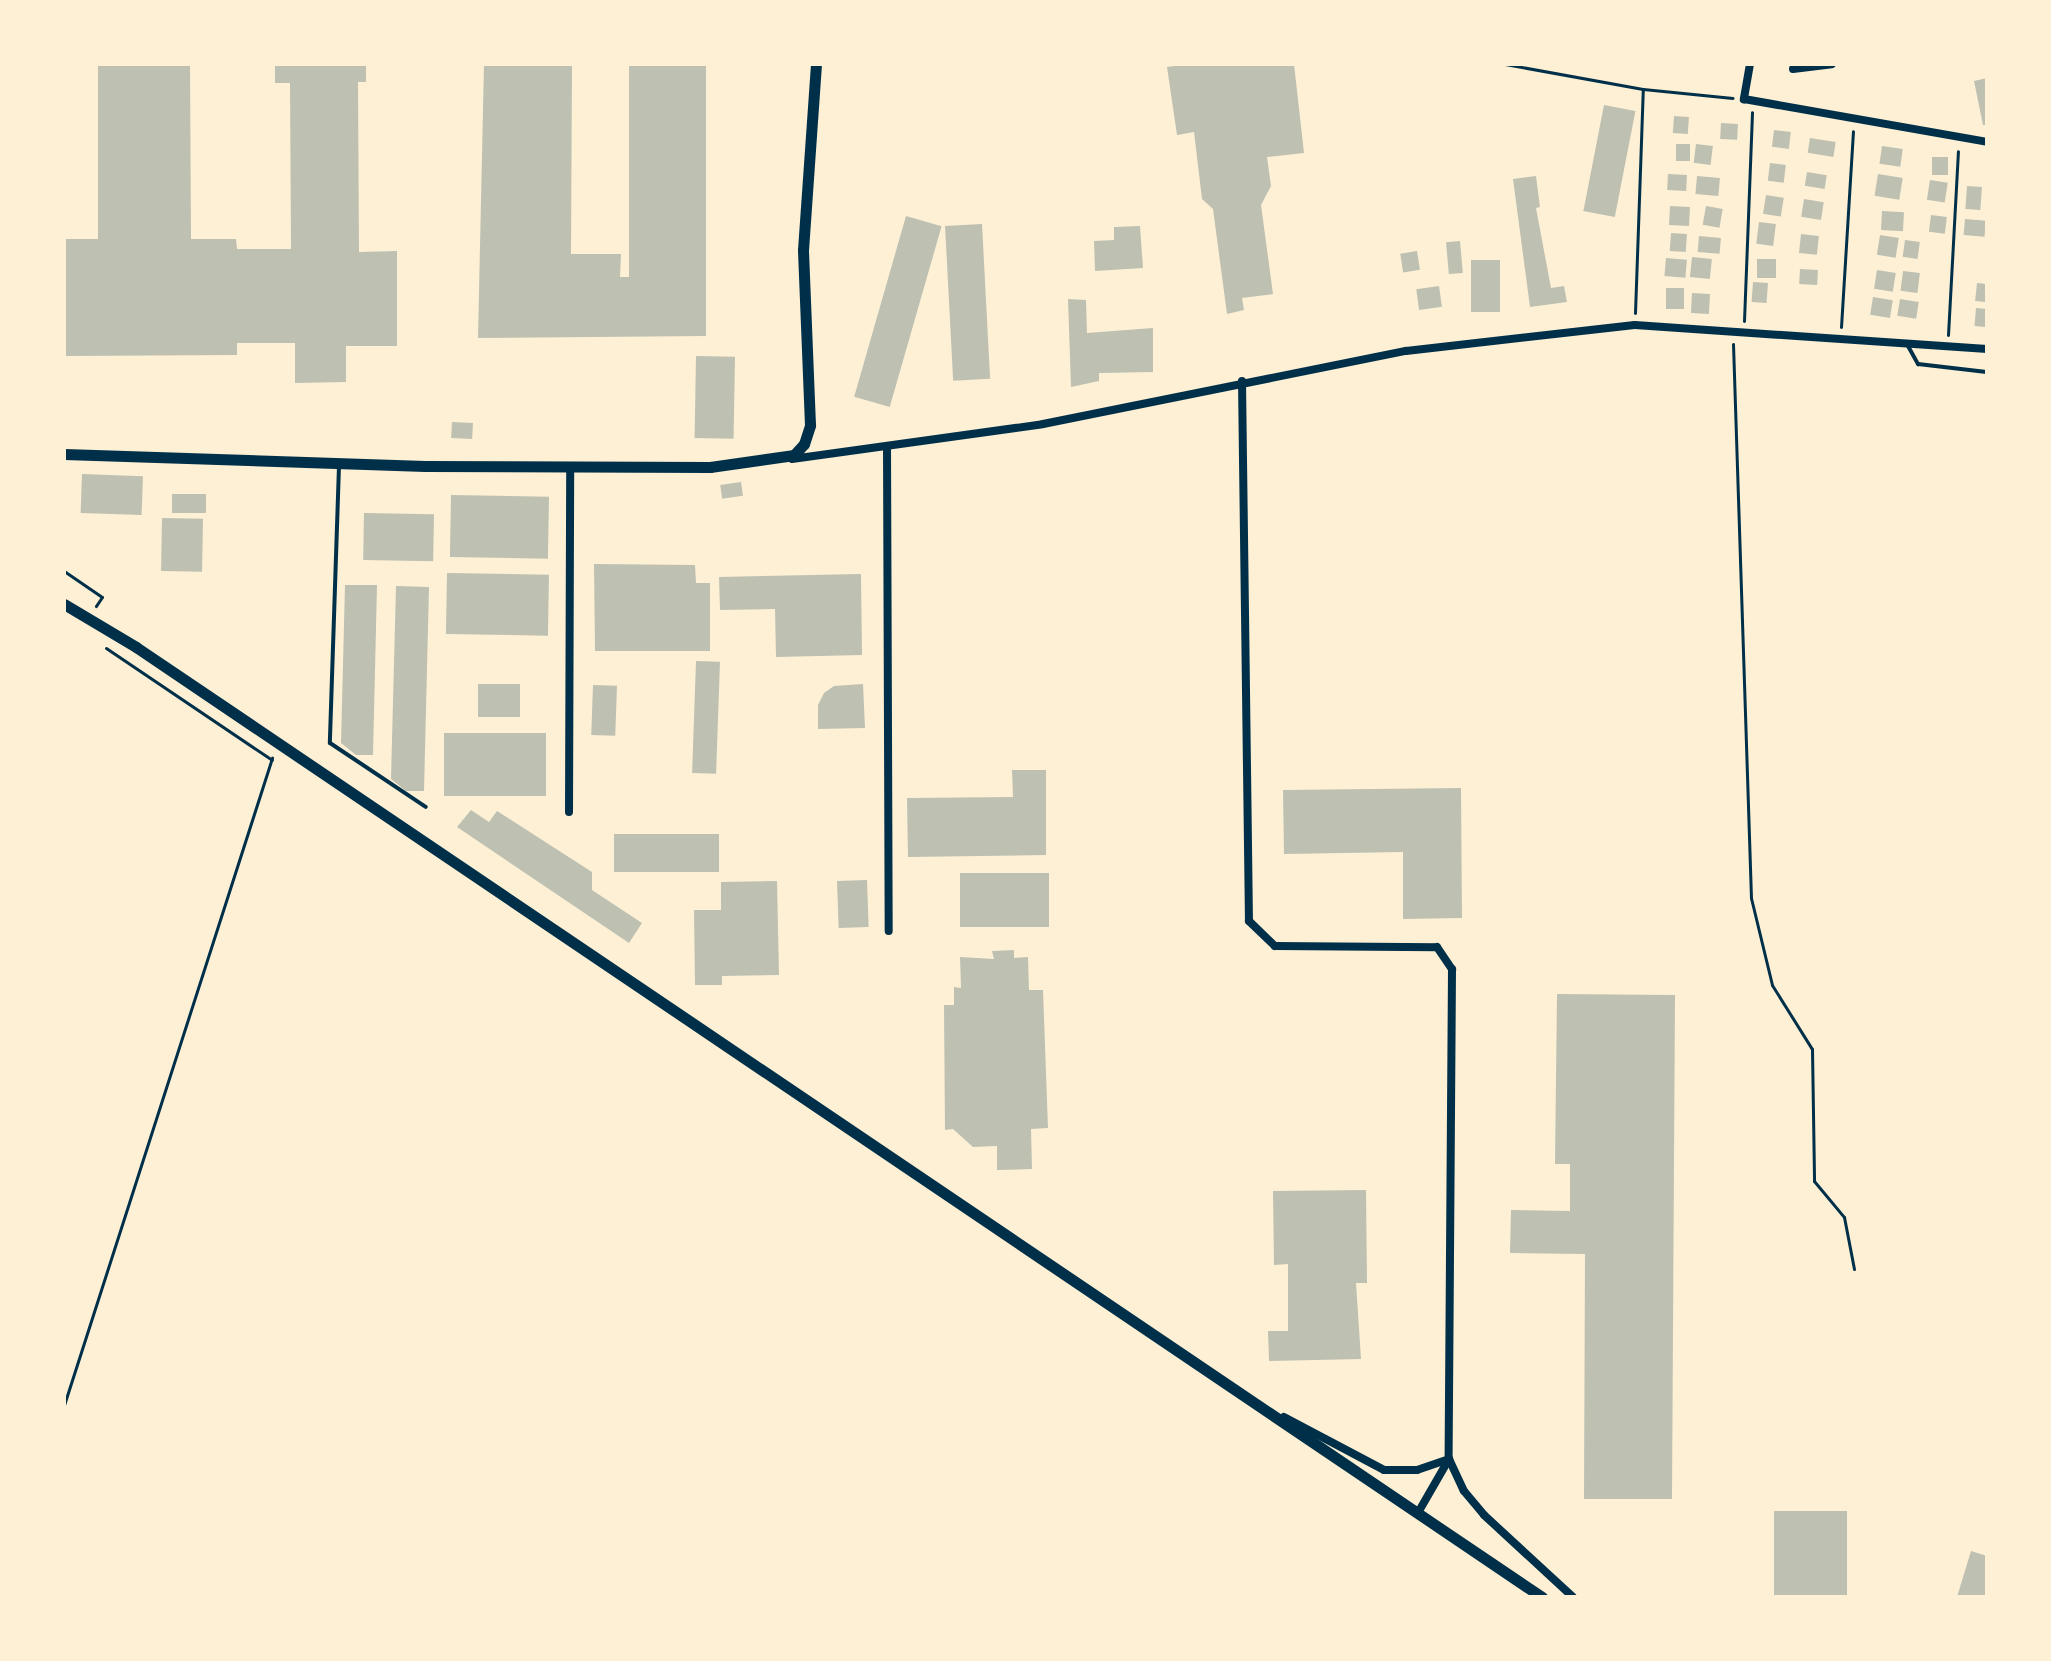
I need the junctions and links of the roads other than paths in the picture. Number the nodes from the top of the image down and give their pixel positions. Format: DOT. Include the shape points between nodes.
graph roads {
  1 [pos="816,64"];
  2 [pos="1750,64"];
  3 [pos="1832,64"];
  4 [pos="1793,69"];
  5 [pos="1987,142"];
  6 [pos="1906,344"];
  7 [pos="1987,349"];
  8 [pos="1987,372"];
  9 [pos="1242,381"];
  10 [pos="887,446"];
  11 [pos="64,454"];
  12 [pos="783,460"];
  13 [pos="340,463"];
  14 [pos="570,467"];
  15 [pos="64,604"];
  16 [pos="426,807"];
  17 [pos="569,812"];
  18 [pos="889,931"];
  19 [pos="1246,1397"];
  20 [pos="1449,1459"];
  21 [pos="1419,1511"];
  22 [pos="1542,1597"];
  23 [pos="1573,1597"];
  1 -- 12 [label="street" via="803,250 810,425 804,444"];
  2 -- 5 [label="street" via="1748,100"];
  3 -- 4 [label="street"];
  6 -- 7 [label="street"];
  6 -- 8 [label="lane" via="1918,364"];
  6 -- 9 [label="street" via="1635,325 1406,351"];
  9 -- 10 [label="street" via="1043,424"];
  9 -- 20 [label="street" via="1249,921 1275,946 1437,947 1452,969"];
  10 -- 12 [label="street"];
  10 -- 18 [label="street"];
  11 -- 13 [label="street"];
  12 -- 14 [label="street" via="710,467"];
  13 -- 14 [label="street"];
  13 -- 16 [label="lane" via="330,743"];
  14 -- 17 [label="street"];
  15 -- 19 [label="street" via="136,647"];
  19 -- 20 [label="street" via="1384,1470 1417,1470"];
  19 -- 21 [label="street"];
  20 -- 21 [label="street"];
  20 -- 23 [label="street" via="1464,1491 1484,1515"];
  21 -- 22 [label="street"];
}
